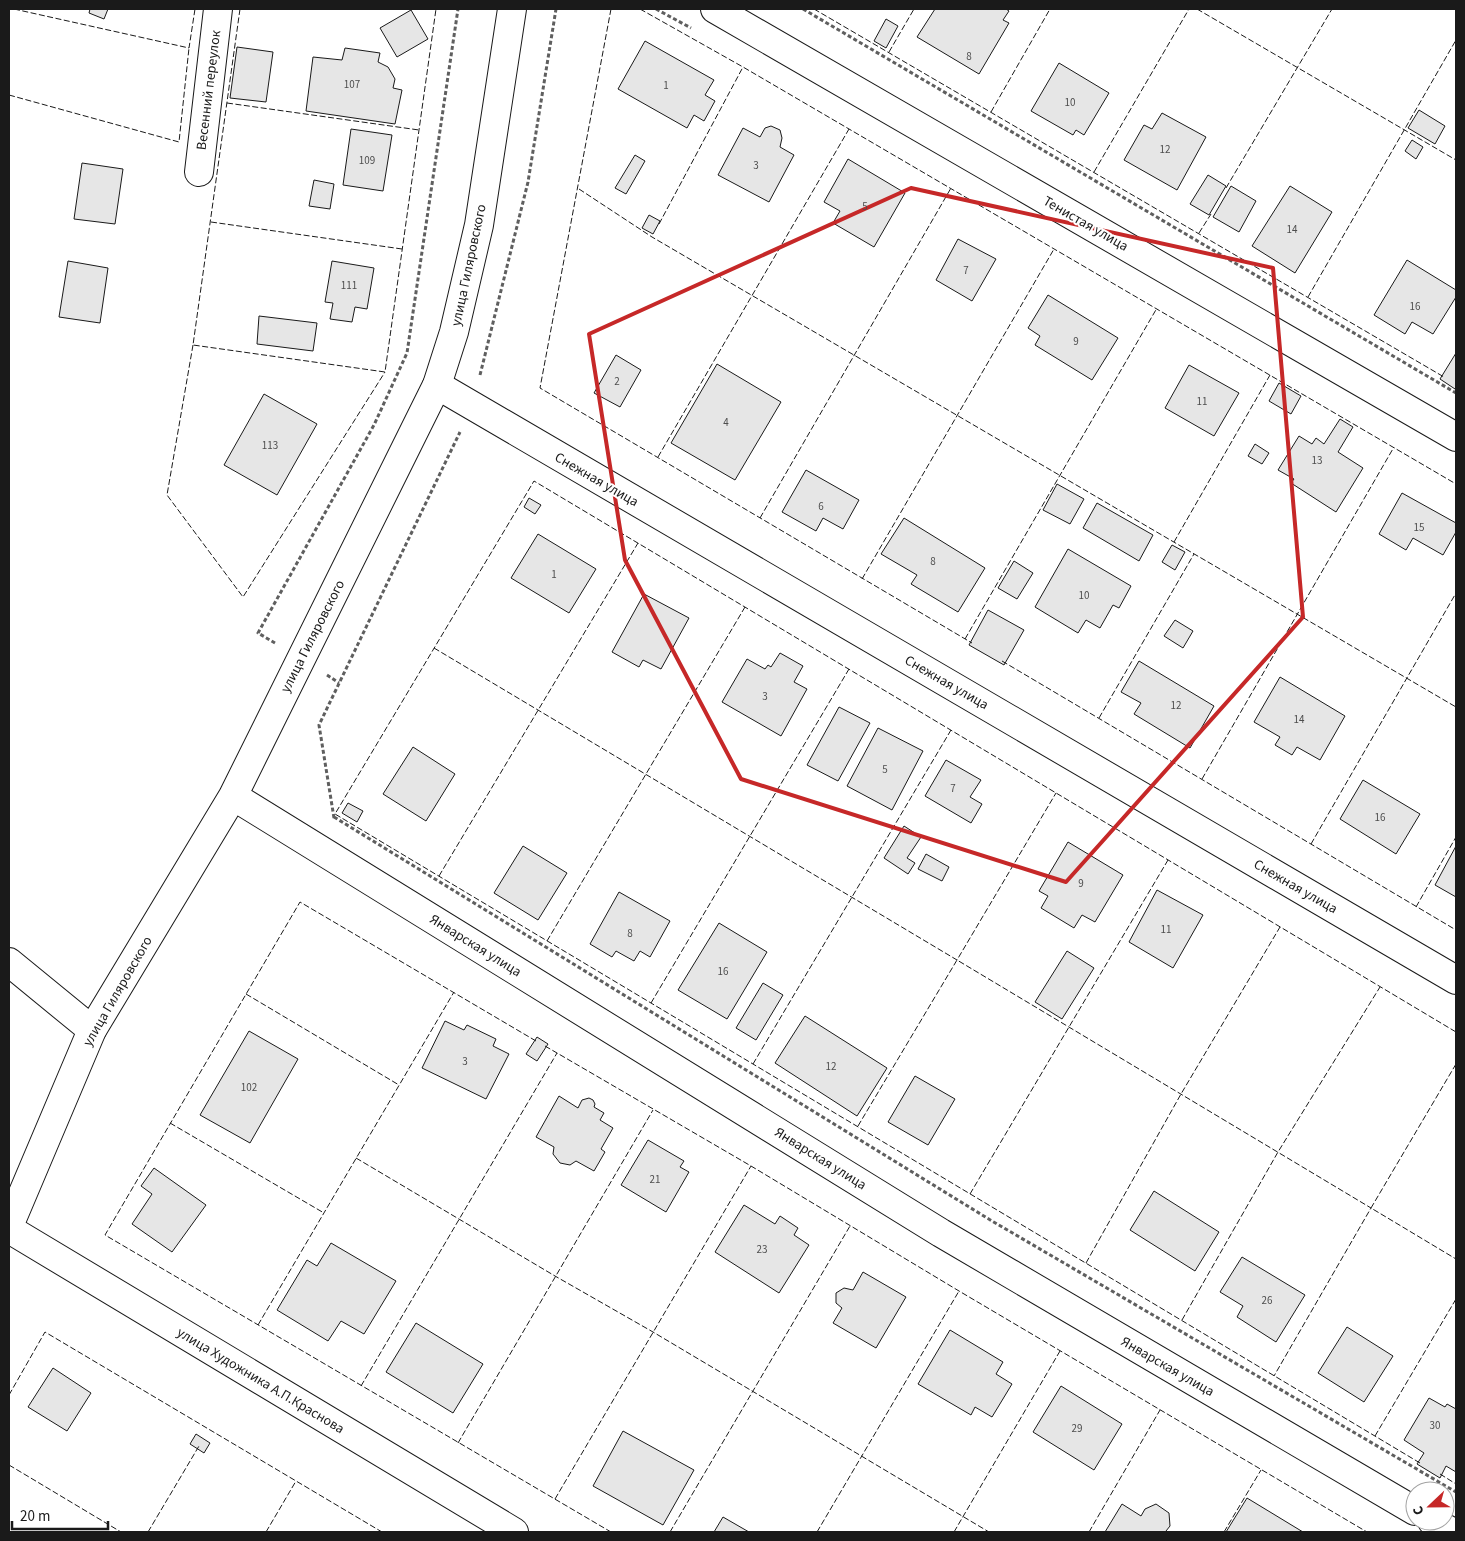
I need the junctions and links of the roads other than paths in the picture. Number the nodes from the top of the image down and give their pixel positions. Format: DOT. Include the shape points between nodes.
graph roads {
  1 [pos="218,9"];
  2 [pos="512,9"];
  3 [pos="715,9"];
  4 [pos="199,172"];
  5 [pos="437,385"];
  6 [pos="1456,437"];
  7 [pos="232,796"];
  8 [pos="9,962"];
  9 [pos="1456,980"];
  10 [pos="92,1030"];
  11 [pos="9,1227"];
  12 [pos="1405,1505"];
  13 [pos="514,1532"];
  1 -- 4 [label="street, Весенний переулок"];
  2 -- 5 [label="street, улица Гиляровского" via="478,225 454,332"];
  3 -- 6 [label="street, Тенистая улица"];
  5 -- 7 [label="street, улица Гиляровского"];
  5 -- 9 [label="street, Снежная улица"];
  7 -- 10 [label="street, улица Гиляровского"];
  7 -- 12 [label="street, Январская улица" via="941,1233"];
  8 -- 10 [label="street"];
  10 -- 11 [label="street, улица Гиляровского"];
  11 -- 13 [label="street, улица Художника А.П.Краснова"];
}
